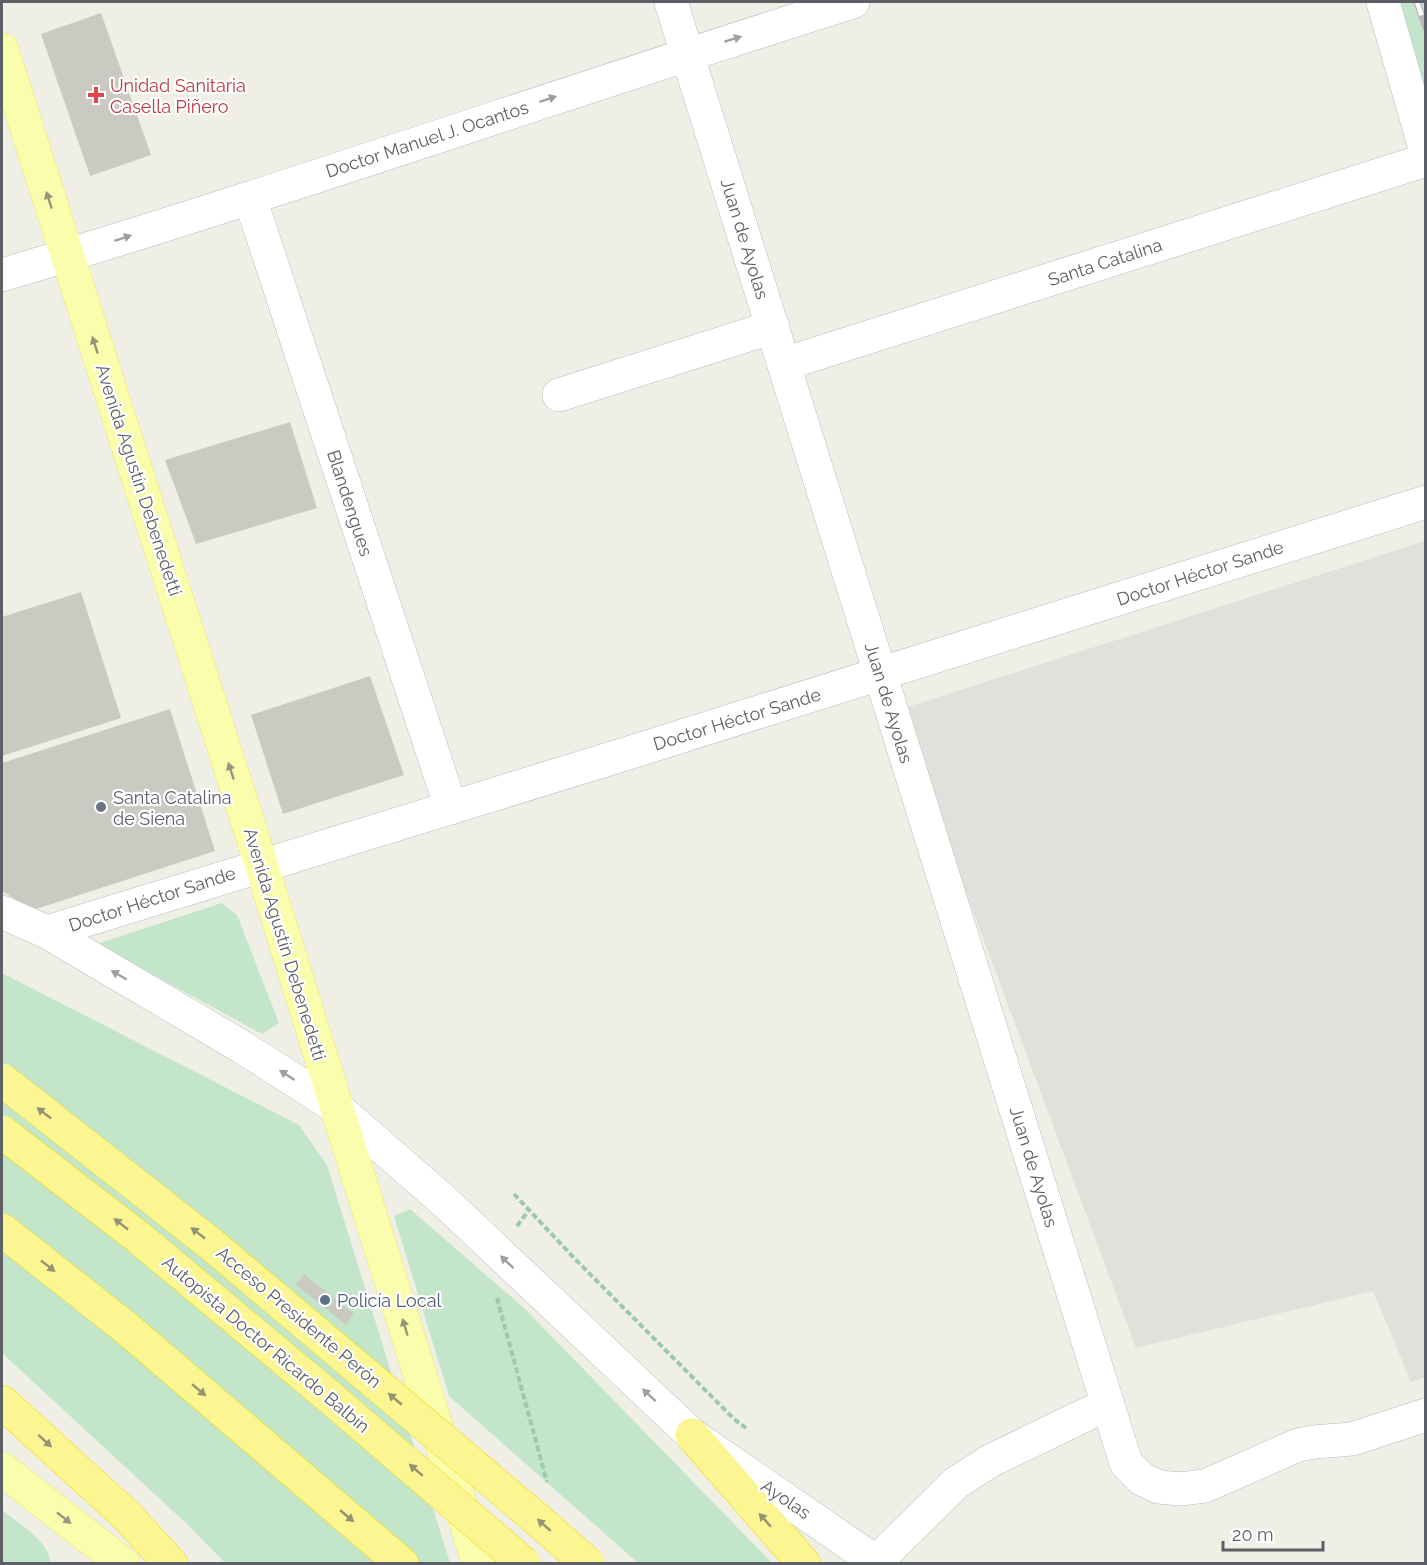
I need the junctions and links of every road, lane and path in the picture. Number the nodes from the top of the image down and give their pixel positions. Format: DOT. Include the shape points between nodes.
graph roads {
  1 [pos="671,2"];
  2 [pos="853,2"];
  3 [pos="1383,2"];
  4 [pos="2,50"];
  5 [pos="687,53"];
  6 [pos="1425,152"];
  7 [pos="1425,160"];
  8 [pos="249,198"];
  9 [pos="67,255"];
  10 [pos="2,275"];
  11 [pos="772,327"];
  12 [pos="784,364"];
  13 [pos="559,395"];
  14 [pos="1425,502"];
  15 [pos="880,675"];
  16 [pos="451,808"];
  17 [pos="261,864"];
  18 [pos="2,912"];
  19 [pos="46,932"];
  20 [pos="2,1080"];
  21 [pos="336,1107"];
  22 [pos="2,1132"];
  23 [pos="514,1194"];
  24 [pos="530,1210"];
  25 [pos="2,1230"];
  26 [pos="496,1252"];
  27 [pos="2,1402"];
  28 [pos="1108,1404"];
  29 [pos="1425,1415"];
  30 [pos="752,1433"];
  31 [pos="692,1435"];
  32 [pos="2,1469"];
  33 [pos="549,1488"];
  34 [pos="878,1562"];
  35 [pos="122,1563"];
  36 [pos="171,1563"];
  37 [pos="402,1563"];
  38 [pos="479,1563"];
  39 [pos="524,1563"];
  40 [pos="588,1563"];
  41 [pos="804,1563"];
  1 -- 5 [label="street, Juan de Ayolas"];
  5 -- 2 [label="street, Doctor Manuel J. Ocantos, one-way"];
  3 -- 6 [label="street"];
  9 -- 4 [label="main road, Avenida Agustín Debenedetti, one-way"];
  8 -- 5 [label="street, Doctor Manuel J. Ocantos, one-way"];
  5 -- 11 [label="street, Juan de Ayolas"];
  7 -- 12 [label="street, Santa Catalina"];
  9 -- 8 [label="street, Doctor Manuel J. Ocantos, one-way"];
  8 -- 16 [label="street, Blandengues"];
  9 -- 10 [label="street, Doctor Manuel J. Ocantos"];
  17 -- 9 [label="main road, Avenida Agustín Debenedetti, one-way"];
  11 -- 12 [label="street, Juan de Ayolas"];
  11 -- 13 [label="street"];
  12 -- 15 [label="street, Juan de Ayolas"];
  14 -- 15 [label="street, Doctor Héctor Sande"];
  15 -- 16 [label="street, Doctor Héctor Sande"];
  15 -- 28 [label="street, Juan de Ayolas"];
  16 -- 17 [label="street, Doctor Héctor Sande"];
  17 -- 19 [label="street, Doctor Héctor Sande"];
  17 -- 21 [label="main road, Avenida Agustín Debenedetti"];
  18 -- 19 [label="street, Ayolas"];
  21 -- 19 [label="street, Ayolas, one-way"];
  40 -- 20 [label="highway, Acceso Presidente Perón, one-way, bridge" via="211,1244"];
  21 -- 26 [label="street, Ayolas"];
  38 -- 21 [label="main road, Avenida Agustín Debenedetti, one-way"];
  39 -- 22 [label="highway, Autopista Doctor Ricardo Balbín, one-way, bridge" via="147,1245"];
  23 -- 24 [label="path"];
  24 -- 26 [label="path"];
  24 -- 30 [label="path"];
  25 -- 37 [label="highway, one-way" via="125,1327"];
  31 -- 26 [label="street, Ayolas, one-way"];
  26 -- 33 [label="path" via="488,1266"];
  27 -- 36 [label="highway, one-way" via="124,1514"];
  28 -- 29 [label="street, Juan de Ayolas" via="1126,1463 1142,1479 1159,1487 1180,1489 1204,1486 1298,1445 1352,1439"];
  28 -- 34 [label="street" via="990,1461 956,1483"];
  31 -- 34 [label="street, Ayolas"];
  41 -- 31 [label="highway, one-way"];
  32 -- 35 [label="main road, one-way"];
}
